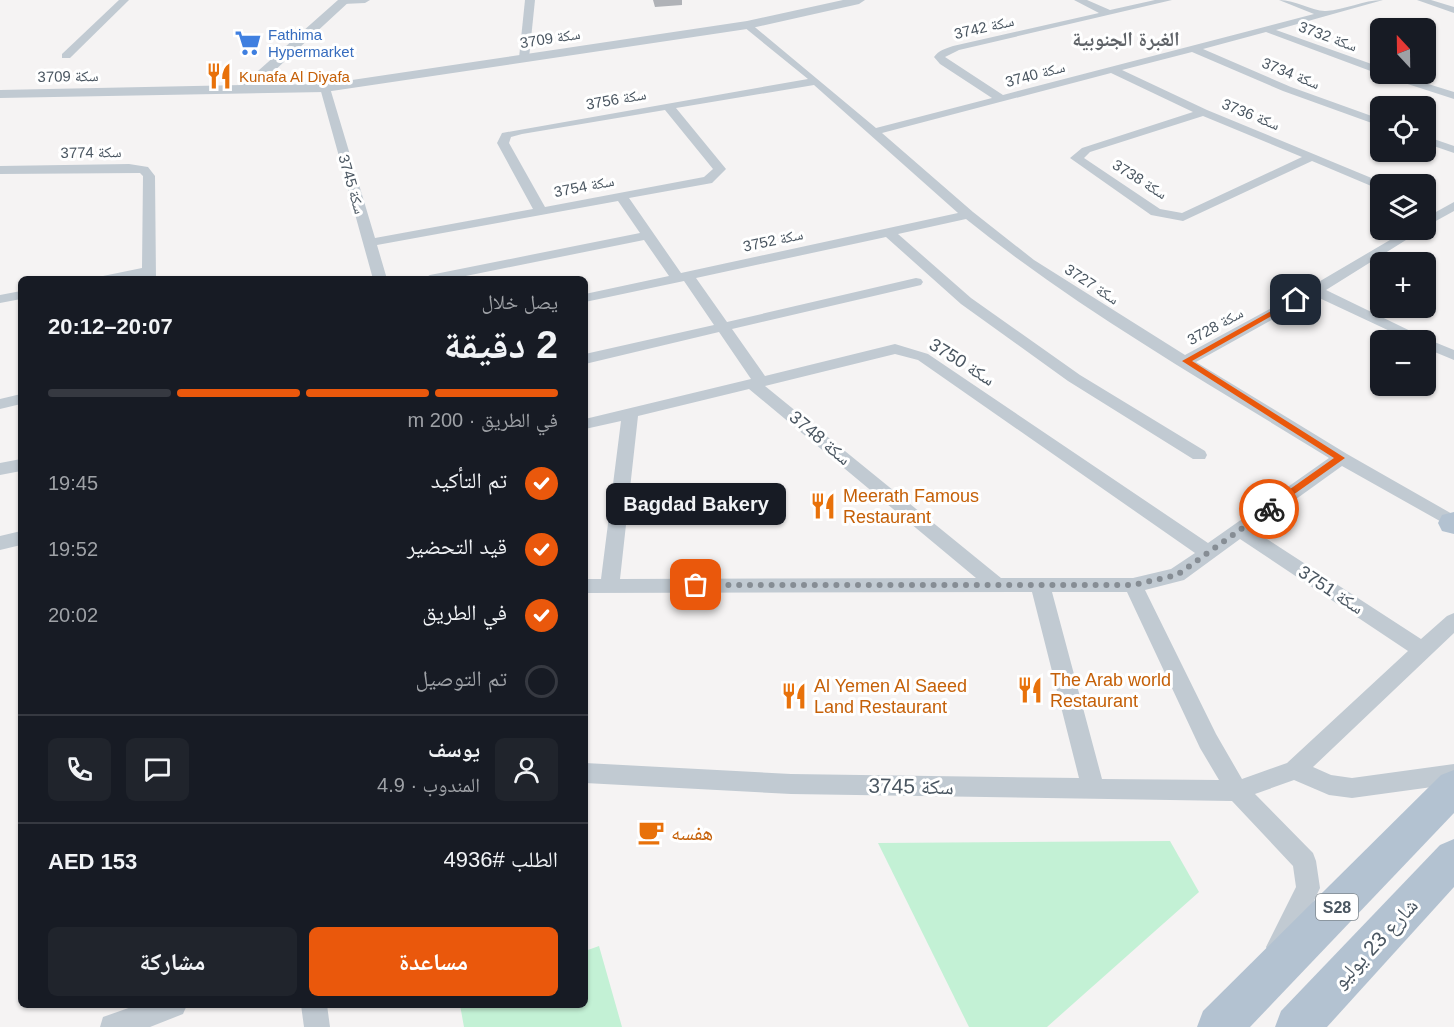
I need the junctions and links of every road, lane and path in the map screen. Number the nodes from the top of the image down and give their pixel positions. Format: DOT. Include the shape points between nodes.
graph roads {
  1 [pos="124,0"];
  2 [pos="365,0"];
  3 [pos="530,0"];
  4 [pos="859,0"];
  5 [pos="1079,0"];
  6 [pos="1167,0"];
  7 [pos="1284,0"];
  8 [pos="1378,0"];
  9 [pos="1422,0"];
  10 [pos="344,1"];
  11 [pos="1454,10"];
  12 [pos="1108,13"];
  13 [pos="1323,14"];
  14 [pos="747,24"];
  15 [pos="1266,29"];
  16 [pos="1192,48"];
  17 [pos="66,56"];
  18 [pos="524,58"];
  19 [pos="1370,67"];
  20 [pos="1111,69"];
  21 [pos="816,81"];
  22 [pos="1417,84"];
  23 [pos="325,88"];
  24 [pos="245,90"];
  25 [pos="0,94"];
  26 [pos="1454,96"];
  27 [pos="1000,98"];
  28 [pos="668,106"];
  29 [pos="1203,112"];
  30 [pos="1370,119"];
  31 [pos="874,132"];
  32 [pos="1436,143"];
  33 [pos="1454,150"];
  34 [pos="1312,157"];
  35 [pos="0,170"];
  36 [pos="1370,181"];
  37 [pos="621,196"];
  38 [pos="1449,208"];
  39 [pos="541,211"];
  40 [pos="968,215"];
  41 [pos="1436,216"];
  42 [pos="888,232"];
  43 [pos="648,235"];
  44 [pos="1398,240"];
  45 [pos="369,243"];
  46 [pos="149,275"];
  47 [pos="379,276"];
  48 [pos="445,276"];
  49 [pos="682,277"];
  50 [pos="916,282"];
  51 [pos="1315,290"];
  52 [pos="18,296"];
  53 [pos="588,297"];
  54 [pos="0,299"];
  55 [pos="723,327"];
  56 [pos="1399,330"];
  57 [pos="1436,348"];
  58 [pos="1454,355"];
  59 [pos="588,358"];
  60 [pos="1186,361"];
  61 [pos="757,383"];
  62 [pos="18,400"];
  63 [pos="0,404"];
  64 [pos="630,413"];
  65 [pos="588,423"];
  66 [pos="1199,455"];
  67 [pos="1341,458"];
  68 [pos="18,466"];
  69 [pos="0,470"];
  70 [pos="1454,523"];
  71 [pos="1240,530"];
  72 [pos="18,539"];
  73 [pos="0,543"];
  74 [pos="1209,553"];
  75 [pos="588,585"];
  76 [pos="997,585"];
  77 [pos="1041,585"];
  78 [pos="1133,585"];
  79 [pos="610,586"];
  80 [pos="1454,621"];
  81 [pos="1422,650"];
  82 [pos="1295,770"];
  83 [pos="588,773"];
  84 [pos="1454,774"];
  85 [pos="1454,787"];
  86 [pos="1093,789"];
  87 [pos="1237,790"];
  88 [pos="1454,858"];
  89 [pos="1261,984"];
  90 [pos="165,1008"];
  91 [pos="314,1008"];
  92 [pos="113,1027"];
  93 [pos="317,1027"];
  94 [pos="1220,1027"];
  95 [pos="1297,1027"];
  1 -- 17 [label="street"];
  2 -- 10 [label="street"];
  3 -- 18 [label="street"];
  4 -- 14 [label="street, سكة 3709"];
  5 -- 12 [label="street"];
  6 -- 12 [label="street, سكة 3742"];
  7 -- 13 [label="street"];
  8 -- 13 [label="street, سكة 3740"];
  9 -- 11 [label="street"];
  10 -- 24 [label="street"];
  12 -- 27 [label="street, سكة 3742" via="956,48 939,57"];
  13 -- 15 [label="street, سكة 3740"];
  14 -- 18 [label="street, سكة 3709"];
  14 -- 21 [label="street, سكة 3727"];
  15 -- 16 [label="street, سكة 3740"];
  15 -- 19 [label="street, سكة 3732"];
  16 -- 20 [label="street, سكة 3740"];
  16 -- 30 [label="street, سكة 3734"];
  18 -- 23 [label="street, سكة 3709"];
  20 -- 27 [label="street, سكة 3740"];
  20 -- 29 [label="street, سكة 3736"];
  21 -- 28 [label="street, سكة 3756"];
  21 -- 31 [label="street, سكة 3727"];
  22 -- 26 [label="street"];
  23 -- 24 [label="street, سكة 3709"];
  23 -- 45 [label="street, سكة 3745"];
  24 -- 25 [label="street, سكة 3709"];
  27 -- 31 [label="street, سكة 3740"];
  28 -- 37 [label="street, سكة 3754" via="720,170 708,180"];
  28 -- 39 [label="street, سكة 3756" via="506,135 503,143"];
  29 -- 34 [label="street, سكة 3736"];
  29 -- 34 [label="street, سكة 3738" via="1086,150 1076,158 1156,212 1183,217"];
  31 -- 40 [label="street, سكة 3727"];
  32 -- 33 [label="street"];
  34 -- 36 [label="street, سكة 3736"];
  35 -- 46 [label="street, سكة 3774" via="144,170 149,176"];
  37 -- 39 [label="street, سكة 3754"];
  37 -- 43 [label="street, سكة 3748"];
  38 -- 41 [label="street"];
  39 -- 45 [label="street, سكة 3754"];
  40 -- 42 [label="street, سكة 3752"];
  40 -- 60 [label="street, سكة 3727" via="1029,263"];
  42 -- 49 [label="street, سكة 3752"];
  42 -- 66 [label="street" via="966,301 1074,378"];
  43 -- 48 [label="street"];
  43 -- 49 [label="street, سكة 3748"];
  44 -- 51 [label="street, سكة 3728"];
  45 -- 47 [label="street, سكة 3745"];
  49 -- 53 [label="street, سكة 3752"];
  49 -- 55 [label="street, سكة 3748"];
  50 -- 55 [label="street"];
  51 -- 56 [label="street"];
  51 -- 60 [label="street, سكة 3728"];
  52 -- 54 [label="street"];
  55 -- 59 [label="street"];
  55 -- 61 [label="street, سكة 3748"];
  57 -- 58 [label="street"];
  60 -- 67 [label="street, سكة 3727"];
  61 -- 64 [label="street, سكة 3750"];
  61 -- 74 [label="street, سكة 3750" via="896,349 923,357"];
  61 -- 76 [label="street, سكة 3748"];
  62 -- 63 [label="street"];
  64 -- 65 [label="street, سكة 3750"];
  64 -- 79 [label="street"];
  67 -- 70 [label="street, سكة 3727"];
  67 -- 71 [label="street"];
  68 -- 69 [label="street"];
  71 -- 74 [label="street"];
  71 -- 81 [label="street, سكة 3751"];
  72 -- 73 [label="street"];
  74 -- 78 [label="street" via="1177,575"];
  75 -- 79 [label="street"];
  76 -- 77 [label="street"];
  76 -- 79 [label="street"];
  77 -- 78 [label="street"];
  77 -- 86 [label="street"];
  78 -- 87 [label="street" via="1208,741"];
  80 -- 81 [label="street"];
  81 -- 82 [label="street"];
  82 -- 84 [label="street" via="1329,785 1352,788"];
  82 -- 87 [label="street, سكة 3745"];
  83 -- 86 [label="street, سكة 3745" via="791,784"];
  85 -- 89 [label="main road, S28"];
  86 -- 87 [label="street, سكة 3745"];
  87 -- 89 [label="street" via="1304,861 1308,888"];
  88 -- 95 [label="main road, شارع 23 يوليو"];
  89 -- 94 [label="main road, S28"];
  90 -- 92 [label="street"];
  91 -- 93 [label="street"];
}
